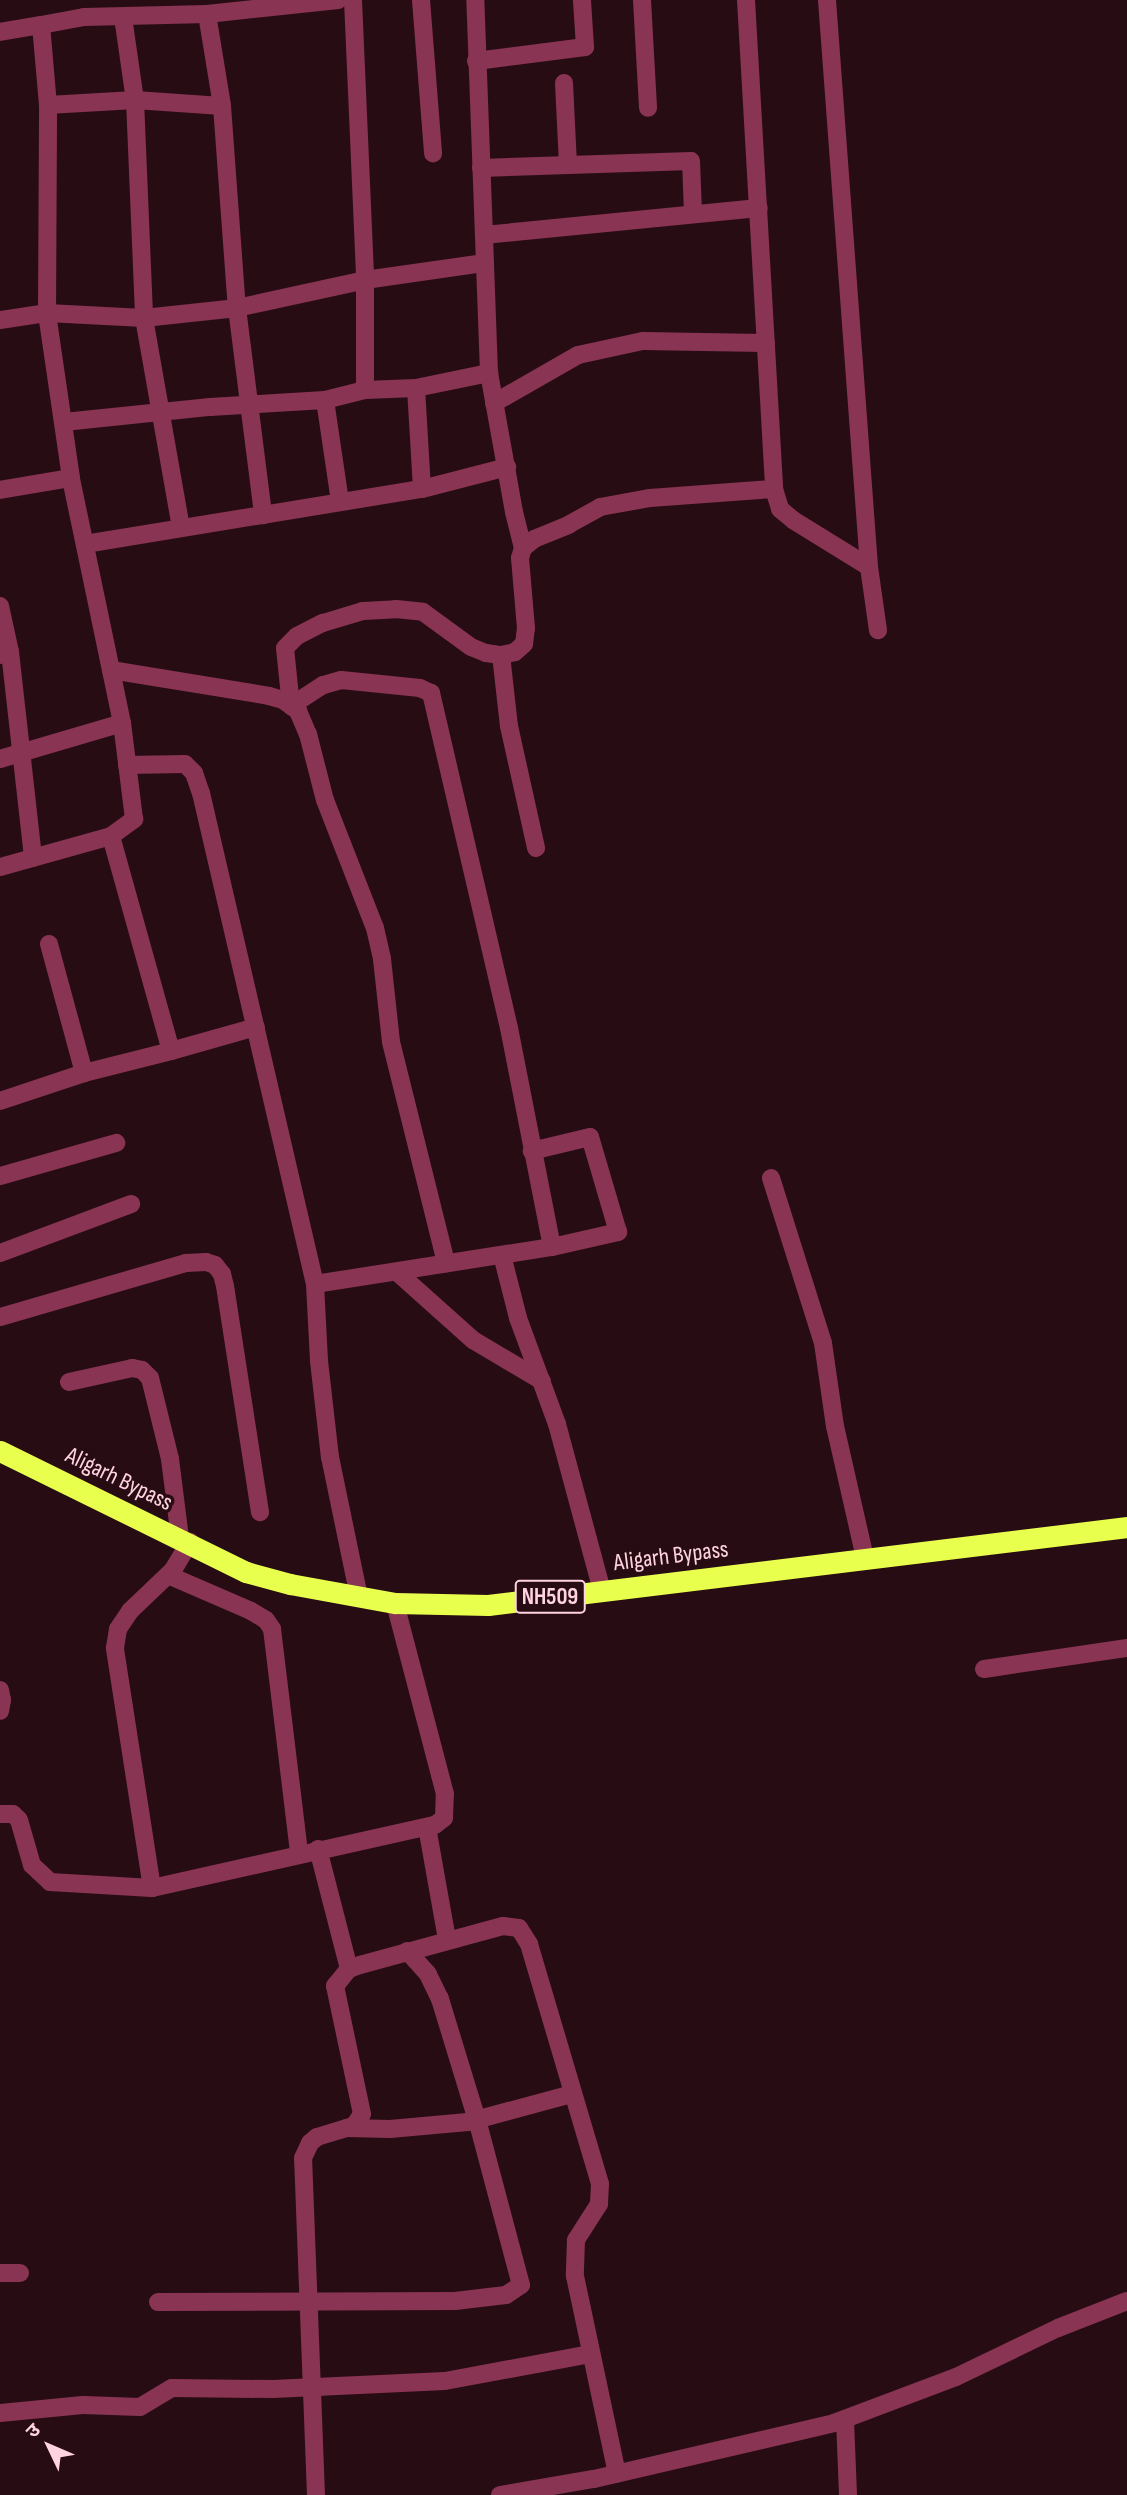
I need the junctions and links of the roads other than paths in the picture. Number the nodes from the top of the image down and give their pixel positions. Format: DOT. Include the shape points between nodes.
graph roads {
  1 [pos="338,0"];
  2 [pos="353,0"];
  3 [pos="421,0"];
  4 [pos="475,0"];
  5 [pos="582,0"];
  6 [pos="642,0"];
  7 [pos="746,0"];
  8 [pos="827,0"];
  9 [pos="83,9"];
  10 [pos="207,14"];
  11 [pos="123,17"];
  12 [pos="41,25"];
  13 [pos="0,32"];
  14 [pos="476,61"];
  15 [pos="564,82"];
  16 [pos="135,100"];
  17 [pos="48,105"];
  18 [pos="222,106"];
  19 [pos="648,108"];
  20 [pos="433,155"];
  21 [pos="568,165"];
  22 [pos="481,168"];
  23 [pos="758,208"];
  24 [pos="693,214"];
  25 [pos="484,235"];
  26 [pos="485,263"];
  27 [pos="365,280"];
  28 [pos="237,308"];
  29 [pos="47,313"];
  30 [pos="144,318"];
  31 [pos="0,320"];
  32 [pos="766,342"];
  33 [pos="489,373"];
  34 [pos="416,388"];
  35 [pos="365,390"];
  36 [pos="325,400"];
  37 [pos="494,403"];
  38 [pos="250,406"];
  39 [pos="162,412"];
  40 [pos="64,422"];
  41 [pos="507,467"];
  42 [pos="71,478"];
  43 [pos="422,489"];
  44 [pos="774,489"];
  45 [pos="0,490"];
  46 [pos="340,502"];
  47 [pos="263,514"];
  48 [pos="181,528"];
  49 [pos="85,544"];
  50 [pos="523,548"];
  51 [pos="869,567"];
  52 [pos="0,606"];
  53 [pos="878,630"];
  54 [pos="5,654"];
  55 [pos="501,655"];
  56 [pos="111,670"];
  57 [pos="291,706"];
  58 [pos="122,723"];
  59 [pos="20,753"];
  60 [pos="0,759"];
  61 [pos="127,765"];
  62 [pos="111,836"];
  63 [pos="536,848"];
  64 [pos="33,858"];
  65 [pos="0,867"];
  66 [pos="49,944"];
  67 [pos="256,1027"];
  68 [pos="171,1051"];
  69 [pos="84,1073"];
  70 [pos="1,1097"];
  71 [pos="116,1143"];
  72 [pos="532,1151"];
  73 [pos="0,1176"];
  74 [pos="771,1178"];
  75 [pos="131,1205"];
  76 [pos="552,1247"];
  77 [pos="0,1253"];
  78 [pos="502,1255"];
  79 [pos="446,1263"];
  80 [pos="397,1272"];
  81 [pos="315,1284"];
  82 [pos="0,1317"];
  83 [pos="542,1381"];
  84 [pos="69,1382"];
  85 [pos="0,1451"];
  86 [pos="260,1512"];
  87 [pos="1127,1527"];
  88 [pos="185,1544"];
  89 [pos="865,1558"];
  90 [pos="171,1572"];
  91 [pos="602,1591"];
  92 [pos="359,1597"];
  93 [pos="396,1604"];
  94 [pos="1127,1648"];
  95 [pos="984,1669"];
  96 [pos="0,1690"];
  97 [pos="0,1711"];
  98 [pos="0,1814"];
  99 [pos="427,1827"];
  100 [pos="318,1849"];
  101 [pos="299,1853"];
  102 [pos="152,1888"];
  103 [pos="447,1940"];
  104 [pos="407,1951"];
  105 [pos="349,1969"];
  106 [pos="572,2094"];
  107 [pos="477,2120"];
  108 [pos="347,2128"];
  109 [pos="0,2273"];
  110 [pos="20,2273"];
  111 [pos="1127,2301"];
  112 [pos="158,2302"];
  113 [pos="308,2303"];
  114 [pos="590,2354"];
  115 [pos="313,2388"];
  116 [pos="0,2413"];
  117 [pos="845,2420"];
  118 [pos="617,2474"];
  119 [pos="509,2494"];
  120 [pos="316,2495"];
  121 [pos="848,2495"];
  1 -- 10 [label="street"];
  2 -- 27 [label="street"];
  3 -- 20 [label="street"];
  4 -- 14 [label="street"];
  5 -- 14 [label="street" via="585,47"];
  6 -- 19 [label="street"];
  7 -- 23 [label="street"];
  8 -- 51 [label="street"];
  9 -- 11 [label="street"];
  9 -- 12 [label="street"];
  10 -- 11 [label="street"];
  10 -- 18 [label="street"];
  11 -- 16 [label="street"];
  12 -- 13 [label="street"];
  12 -- 17 [label="street"];
  14 -- 22 [label="street"];
  15 -- 21 [label="street"];
  16 -- 17 [label="street"];
  16 -- 18 [label="street"];
  16 -- 30 [label="street"];
  17 -- 29 [label="street"];
  18 -- 28 [label="street"];
  21 -- 22 [label="street"];
  21 -- 24 [label="street" via="691,161"];
  22 -- 25 [label="street"];
  23 -- 24 [label="street"];
  23 -- 32 [label="street"];
  24 -- 25 [label="street"];
  25 -- 26 [label="street"];
  26 -- 27 [label="street"];
  26 -- 33 [label="street"];
  27 -- 28 [label="street"];
  27 -- 35 [label="street"];
  28 -- 30 [label="street"];
  28 -- 38 [label="street"];
  29 -- 30 [label="street"];
  29 -- 31 [label="street"];
  29 -- 40 [label="street"];
  30 -- 39 [label="street"];
  32 -- 37 [label="street" via="643,341 578,355"];
  32 -- 44 [label="street"];
  33 -- 34 [label="street"];
  33 -- 37 [label="street"];
  34 -- 35 [label="street"];
  34 -- 43 [label="street"];
  35 -- 36 [label="street"];
  36 -- 38 [label="street"];
  36 -- 46 [label="street"];
  37 -- 41 [label="street"];
  38 -- 39 [label="street"];
  38 -- 47 [label="street"];
  39 -- 40 [label="street"];
  39 -- 48 [label="street"];
  40 -- 42 [label="street"];
  41 -- 43 [label="street"];
  41 -- 50 [label="street"];
  42 -- 45 [label="street"];
  42 -- 49 [label="street"];
  43 -- 46 [label="street"];
  44 -- 50 [label="street" via="650,498 600,507 534,538"];
  44 -- 51 [label="street" via="780,509 793,520"];
  46 -- 47 [label="street"];
  47 -- 48 [label="street"];
  48 -- 49 [label="street"];
  49 -- 56 [label="street"];
  50 -- 55 [label="street" via="524,644"];
  51 -- 53 [label="street"];
  52 -- 54 [label="street"];
  54 -- 59 [label="street"];
  55 -- 57 [label="street" via="471,647 423,612 396,608 363,611 323,623 285,648"];
  55 -- 63 [label="street" via="509,726"];
  56 -- 57 [label="street" via="269,696"];
  56 -- 58 [label="street"];
  57 -- 72 [label="street" via="323,685 341,680 431,693 509,1028"];
  57 -- 79 [label="street" via="308,734 325,800 375,928 391,1042"];
  58 -- 59 [label="street"];
  58 -- 61 [label="street"];
  59 -- 60 [label="street"];
  59 -- 64 [label="street"];
  61 -- 62 [label="street" via="134,819"];
  61 -- 67 [label="street" via="175,762 194,773"];
  62 -- 64 [label="street"];
  62 -- 68 [label="street"];
  64 -- 65 [label="street"];
  66 -- 69 [label="street"];
  67 -- 68 [label="street"];
  67 -- 81 [label="street"];
  68 -- 69 [label="street"];
  69 -- 70 [label="street"];
  71 -- 73 [label="street"];
  72 -- 76 [label="street"];
  72 -- 76 [label="street" via="590,1137 618,1232"];
  74 -- 89 [label="street" via="820,1332 835,1426"];
  75 -- 77 [label="street"];
  76 -- 78 [label="street"];
  78 -- 79 [label="street"];
  78 -- 83 [label="street" via="518,1318"];
  79 -- 80 [label="street"];
  80 -- 81 [label="street"];
  80 -- 83 [label="street" via="472,1340"];
  81 -- 92 [label="street" via="330,1457"];
  82 -- 86 [label="street" via="186,1263 215,1265 225,1286"];
  83 -- 91 [label="street"];
  84 -- 88 [label="street" via="132,1368 150,1378"];
  85 -- 88 [label="highway, Aligarh Bypass / NH509"];
  87 -- 89 [label="highway, Aligarh Bypass / NH509"];
  88 -- 90 [label="street"];
  88 -- 92 [label="highway, Aligarh Bypass / NH509" via="246,1572"];
  89 -- 91 [label="highway, Aligarh Bypass / NH509"];
  90 -- 101 [label="street" via="251,1611 272,1629"];
  90 -- 102 [label="street" via="130,1611 118,1629 115,1647"];
  91 -- 93 [label="highway, Aligarh Bypass / NH509" via="488,1605"];
  92 -- 93 [label="highway, Aligarh Bypass / NH509"];
  93 -- 99 [label="street" via="445,1794 444,1818"];
  94 -- 95 [label="street"];
  96 -- 97 [label="street"];
  98 -- 102 [label="street" via="13,1814 19,1820 32,1865 50,1882"];
  99 -- 100 [label="street"];
  99 -- 103 [label="street"];
  100 -- 101 [label="street"];
  100 -- 105 [label="street"];
  101 -- 102 [label="street"];
  103 -- 104 [label="street"];
  103 -- 106 [label="street" via="503,1926 519,1928 529,1944"];
  104 -- 105 [label="street"];
  104 -- 107 [label="street" via="428,1974 440,1998"];
  105 -- 108 [label="street" via="335,1986 335,1996 362,2114 358,2124"];
  106 -- 107 [label="street"];
  106 -- 114 [label="street" via="601,2193 576,2240 578,2290"];
  107 -- 108 [label="street" via="390,2129"];
  107 -- 113 [label="street" via="520,2277 516,2291 455,2301"];
  108 -- 113 [label="street" via="317,2137 303,2158"];
  109 -- 110 [label="street"];
  111 -- 117 [label="street" via="956,2377"];
  112 -- 113 [label="street"];
  113 -- 115 [label="street"];
  114 -- 115 [label="street" via="466,2379"];
  114 -- 118 [label="street"];
  115 -- 116 [label="street" via="172,2388 140,2407 83,2405"];
  115 -- 120 [label="street"];
  117 -- 118 [label="street"];
  117 -- 121 [label="street"];
  118 -- 119 [label="street"];
}
